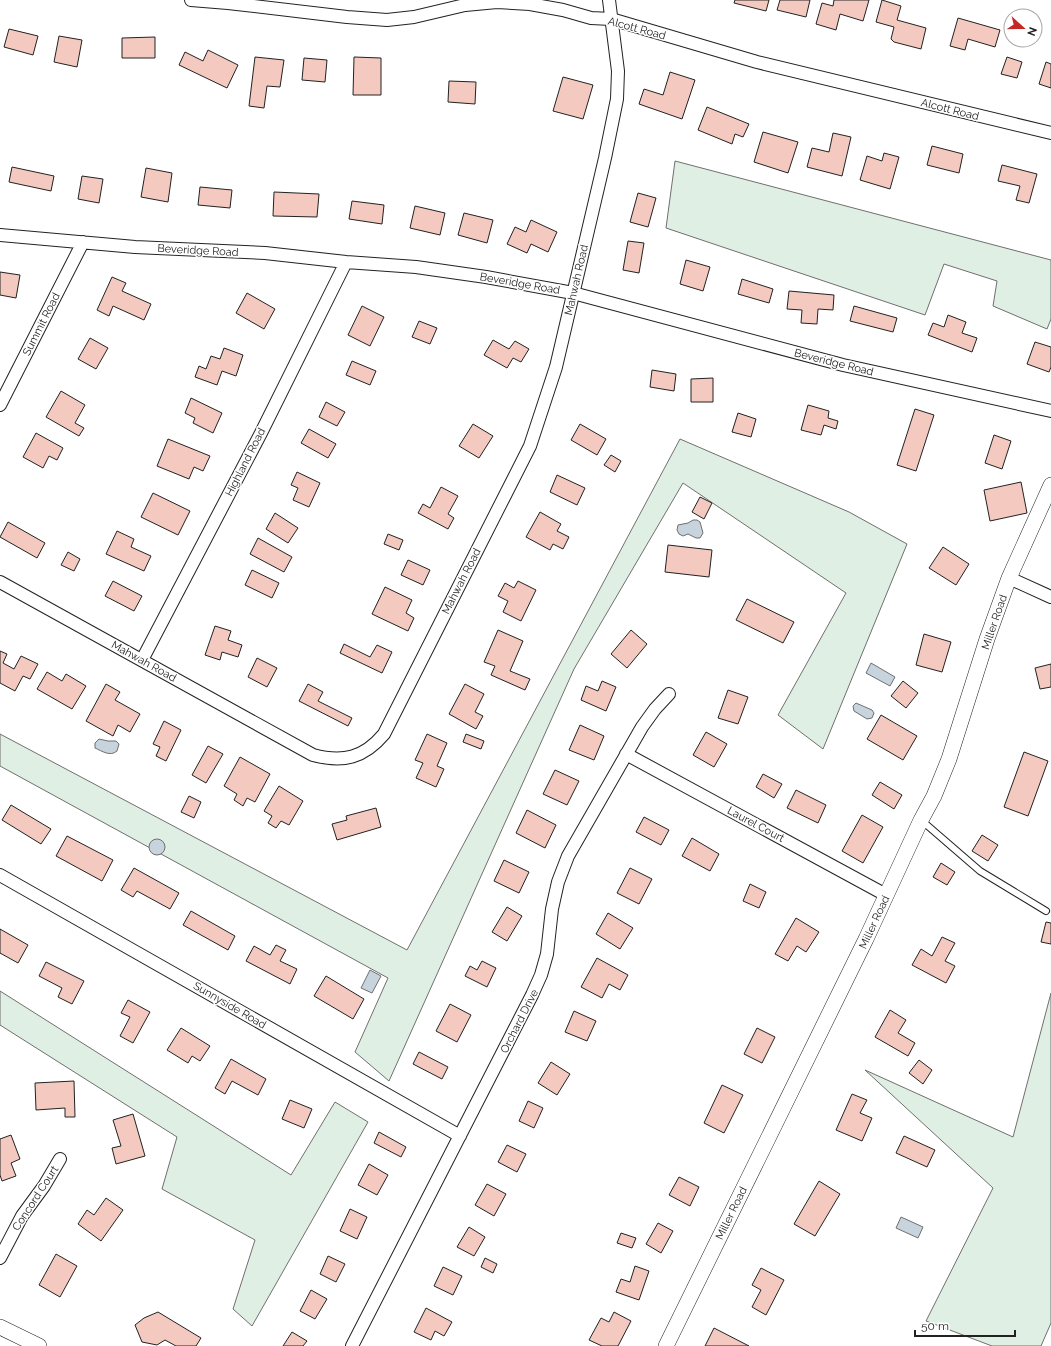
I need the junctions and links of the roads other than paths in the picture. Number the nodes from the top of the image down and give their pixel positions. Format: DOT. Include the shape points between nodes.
graph roads {
  1 [pos="191,0"];
  2 [pos="609,0"];
  3 [pos="611,19"];
  4 [pos="1051,133"];
  5 [pos="0,235"];
  6 [pos="83,242"];
  7 [pos="346,262"];
  8 [pos="573,293"];
  9 [pos="0,405"];
  10 [pos="1051,411"];
  11 [pos="1051,485"];
  12 [pos="1009,578"];
  13 [pos="0,582"];
  14 [pos="1051,597"];
  15 [pos="142,660"];
  16 [pos="669,694"];
  17 [pos="626,754"];
  18 [pos="921,820"];
  19 [pos="0,875"];
  20 [pos="886,894"];
  21 [pos="1046,911"];
  22 [pos="460,1136"];
  23 [pos="60,1159"];
  24 [pos="0,1258"];
  25 [pos="0,1327"];
  26 [pos="39,1346"];
  27 [pos="352,1346"];
  28 [pos="666,1346"];
  1 -- 3 [label="street, Alcott Road" via="387,20 414,17 465,5 498,2 530,4 591,18"];
  2 -- 3 [label="street, Mahwah Road"];
  3 -- 4 [label="street, Alcott Road" via="758,62"];
  3 -- 8 [label="street, Mahwah Road" via="618,71 617,99"];
  5 -- 6 [label="street, Beveridge Road"];
  6 -- 7 [label="street, Beveridge Road" via="265,253"];
  6 -- 9 [label="street, Summit Road"];
  7 -- 8 [label="street, Beveridge Road" via="416,267"];
  7 -- 15 [label="street, Highland Road"];
  8 -- 10 [label="street, Beveridge Road" via="843,365"];
  8 -- 15 [label="street, Mahwah Road" via="556,367 530,446 384,734 376,743 359,754 339,759 314,755"];
  11 -- 12 [label="street, Miller Road"];
  12 -- 14 [label="street"];
  12 -- 18 [label="street, Miller Road" via="949,759"];
  13 -- 15 [label="street, Mahwah Road"];
  16 -- 17 [label="street, Orchard Drive" via="655,709"];
  17 -- 20 [label="street, Laurel Court"];
  17 -- 22 [label="street, Orchard Drive" via="568,856 558,882 547,954 541,975"];
  18 -- 20 [label="street, Miller Road"];
  18 -- 21 [label="lane" via="980,871"];
  19 -- 22 [label="street, Sunnyside Road"];
  20 -- 28 [label="street, Miller Road"];
  22 -- 27 [label="street, Orchard Drive"];
  23 -- 24 [label="street, Concord Court" via="22,1216"];
  25 -- 26 [label="street"];
}
